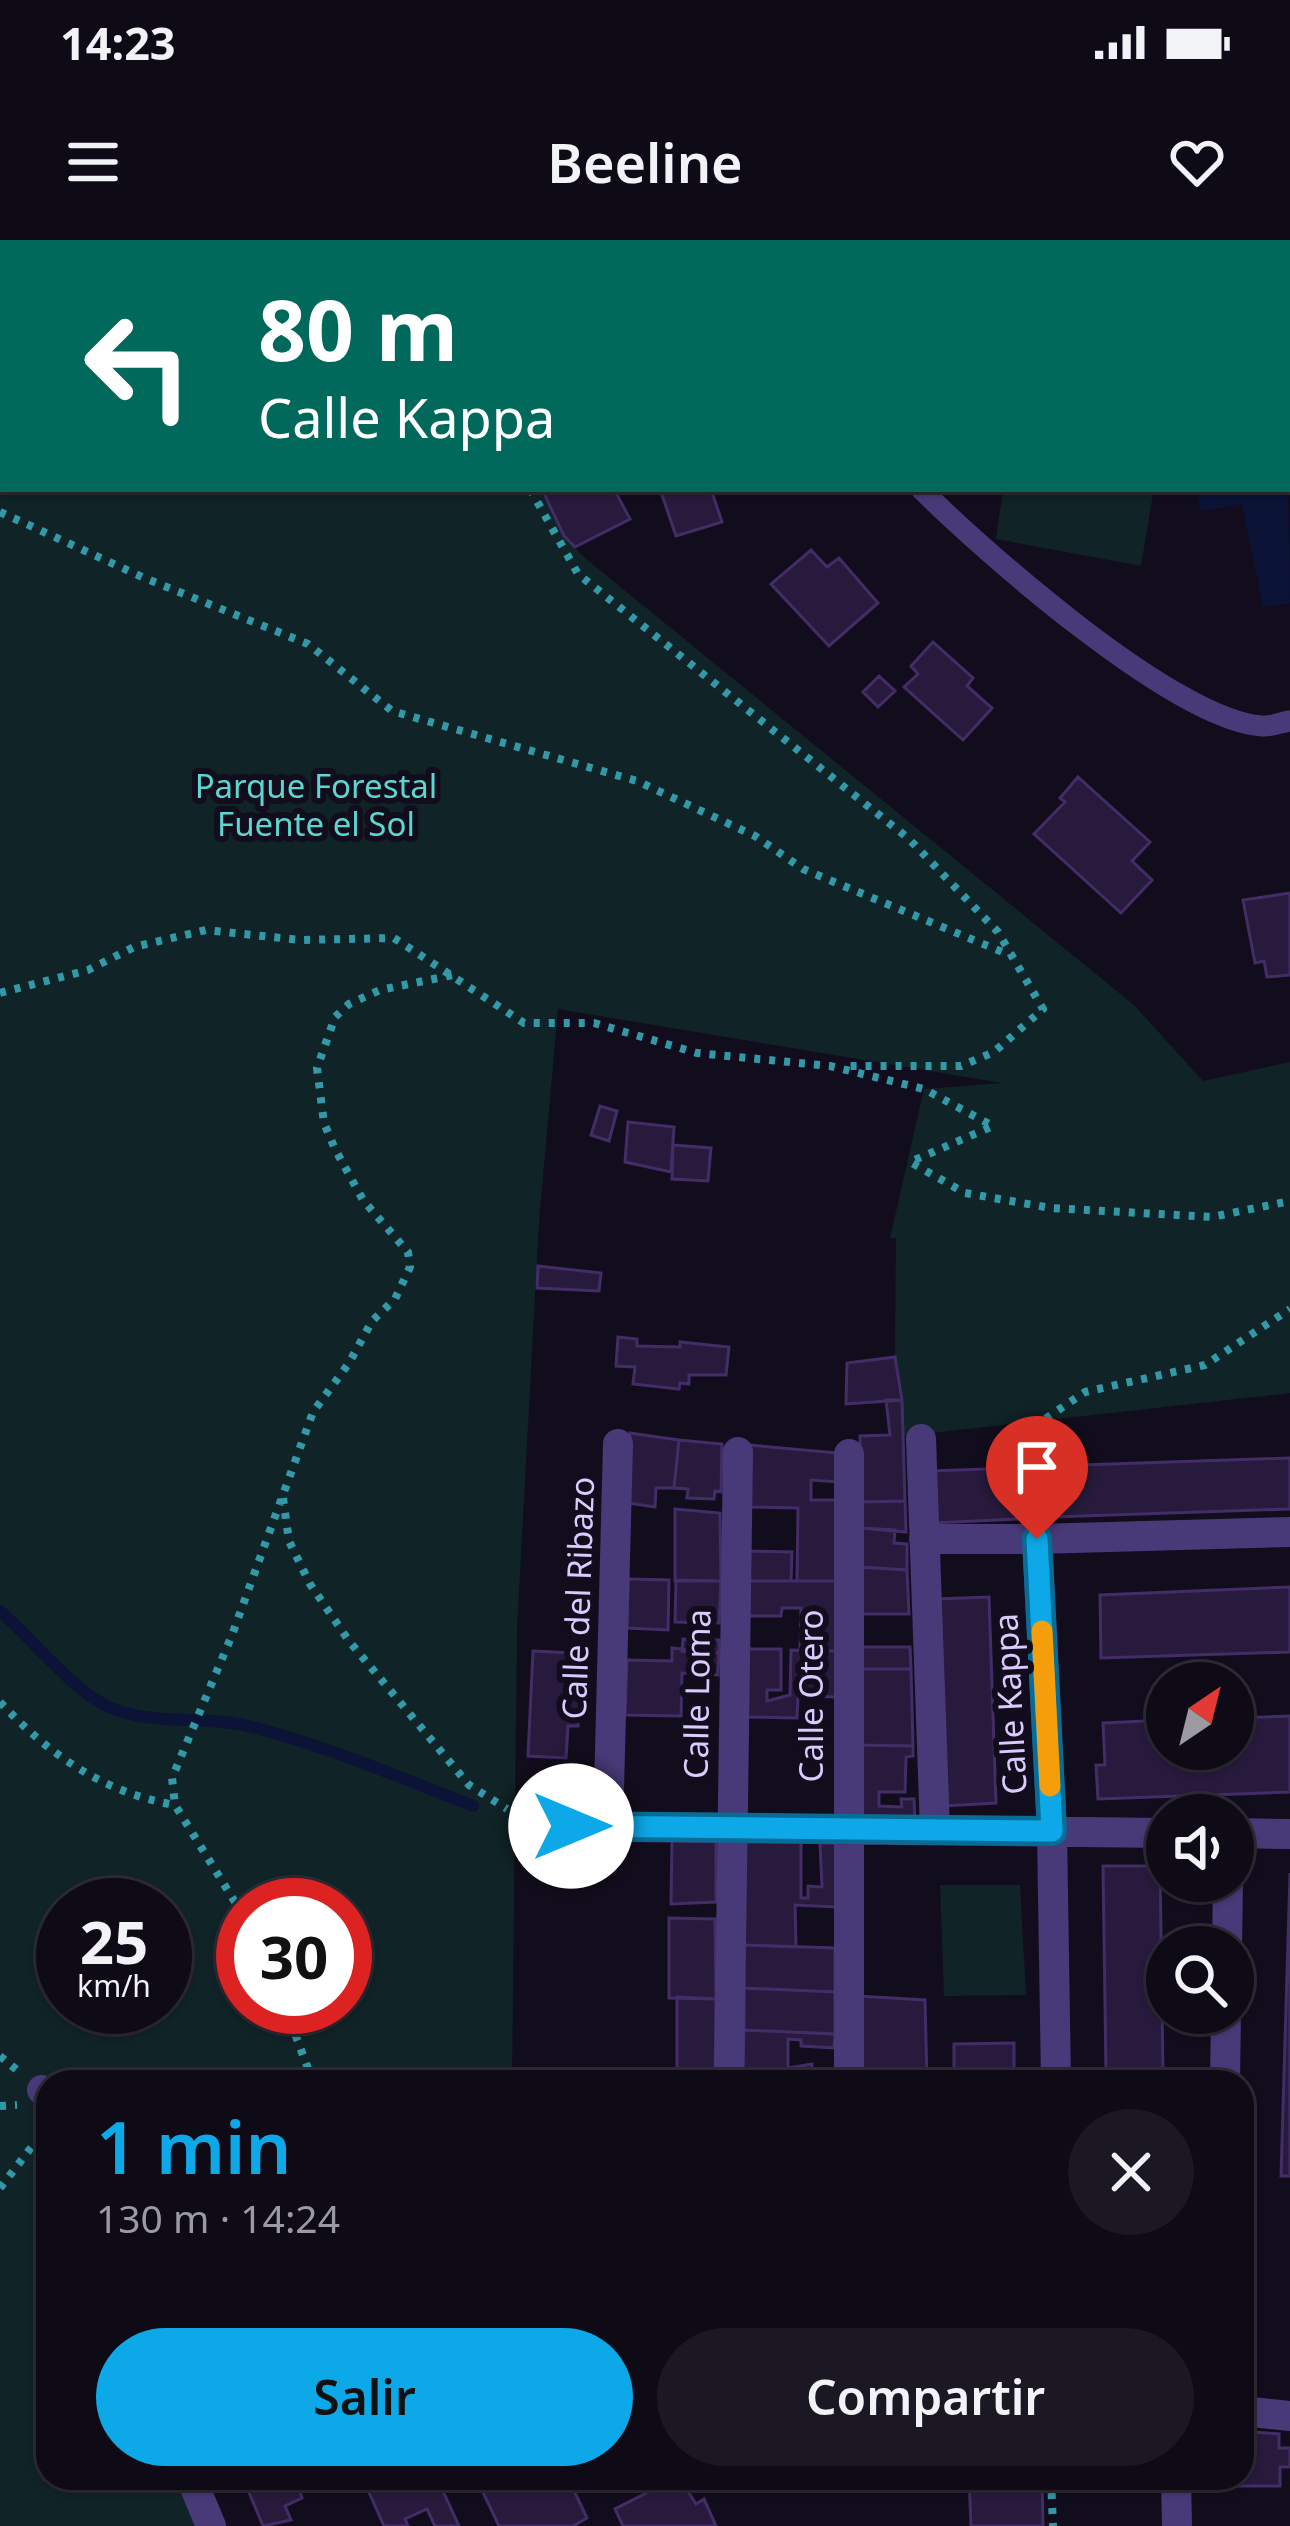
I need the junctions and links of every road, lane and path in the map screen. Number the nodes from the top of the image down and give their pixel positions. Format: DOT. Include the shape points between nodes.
graph roads {
  1 [pos="532,492"];
  2 [pos="925,492"];
  3 [pos="0,512"];
  4 [pos="1290,721"];
  5 [pos="1012,956"];
  6 [pos="454,975"];
  7 [pos="0,992"];
  8 [pos="830,1066"];
  9 [pos="1290,1201"];
  10 [pos="1290,1309"];
  11 [pos="921,1439"];
  12 [pos="618,1444"];
  13 [pos="738,1452"];
  14 [pos="849,1454"];
  15 [pos="283,1496"];
  16 [pos="1290,1532"];
  17 [pos="924,1539"];
  18 [pos="1037,1539"];
  19 [pos="0,1702"];
  20 [pos="175,1805"];
  21 [pos="534,1826"];
  22 [pos="608,1827"];
  23 [pos="731,1828"];
  24 [pos="846,1829"];
  25 [pos="935,1830"];
  26 [pos="1052,1831"];
  27 [pos="1146,1833"];
  28 [pos="1254,1833"];
  29 [pos="1290,1834"];
  30 [pos="220,1878"];
  31 [pos="295,2034"];
  32 [pos="1226,2034"];
  33 [pos="309,2070"];
  34 [pos="729,2070"];
  35 [pos="849,2070"];
  36 [pos="1056,2070"];
  37 [pos="1225,2070"];
  38 [pos="36,2141"];
  39 [pos="0,2188"];
  40 [pos="1254,2412"];
  41 [pos="1290,2416"];
  42 [pos="196,2490"];
  43 [pos="1052,2490"];
  44 [pos="1176,2490"];
  45 [pos="211,2526"];
  46 [pos="1053,2526"];
  47 [pos="1178,2526"];
  1 -- 5 [label="path" via="578,574 909,839"];
  2 -- 4 [label="lane" via="1126,663 1196,704 1262,726"];
  3 -- 5 [label="path" via="308,644 392,711 637,782 755,836 803,869"];
  5 -- 8 [label="path" via="1043,1009 994,1052 961,1066"];
  6 -- 7 [label="path" via="394,938 299,940 206,930"];
  6 -- 8 [label="path" via="524,1023 594,1023 697,1053"];
  6 -- 15 [label="path" via="349,1004 322,1044 316,1068 324,1123 363,1200 408,1252 410,1268 313,1412"];
  8 -- 9 [label="path" via="925,1089 993,1126 910,1162 964,1193 1051,1208 1212,1217"];
  10 -- 18 [label="path" via="1205,1365 1084,1392 1045,1419"];
  11 -- 17 [label="street"];
  12 -- 22 [label="street, Calle del Ribazo"];
  13 -- 23 [label="street, Calle Loma"];
  14 -- 24 [label="street, Calle Otero"];
  15 -- 20 [label="path" via="184,1741 172,1778"];
  15 -- 21 [label="path" via="289,1540 349,1641 469,1785"];
  16 -- 18 [label="street"];
  17 -- 18 [label="street"];
  17 -- 25 [label="street"];
  18 -- 26 [label="street, Calle Kappa"];
  19 -- 20 [label="path" via="50,1751 93,1778"];
  20 -- 30 [label="path"];
  21 -- 22 [label="street"];
  22 -- 23 [label="street"];
  23 -- 24 [label="street"];
  23 -- 34 [label="street, Calle Loma"];
  24 -- 25 [label="street"];
  24 -- 35 [label="street, Calle Otero"];
  25 -- 26 [label="street"];
  26 -- 27 [label="street"];
  26 -- 36 [label="street, Calle Kappa"];
  28 -- 29 [label="street"];
  31 -- 33 [label="path"];
  32 -- 37 [label="street"];
  38 -- 39 [label="path"];
  40 -- 41 [label="street"];
  42 -- 45 [label="street"];
  43 -- 46 [label="path"];
  44 -- 47 [label="street"];
}
